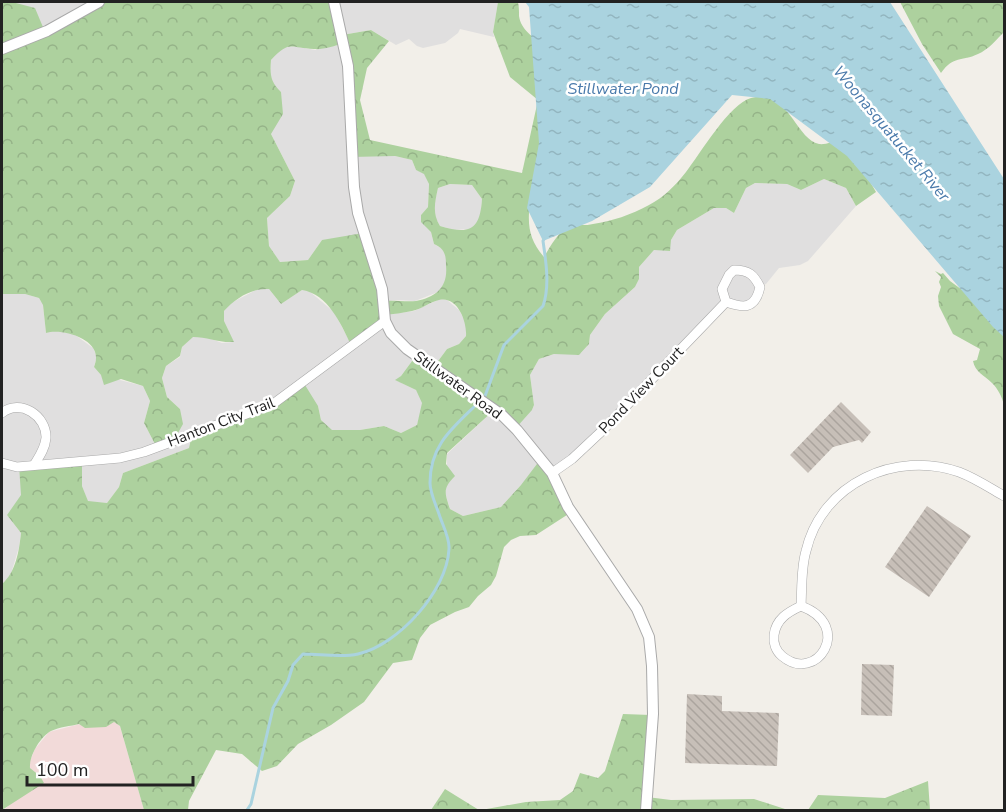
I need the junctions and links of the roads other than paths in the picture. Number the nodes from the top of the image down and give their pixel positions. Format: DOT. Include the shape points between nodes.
graph roads {
  1 [pos="99,2"];
  2 [pos="334,2"];
  3 [pos="2,49"];
  4 [pos="726,302"];
  5 [pos="385,321"];
  6 [pos="2,413"];
  7 [pos="2,463"];
  8 [pos="34,465"];
  9 [pos="552,473"];
  10 [pos="1005,496"];
  11 [pos="801,606"];
  12 [pos="646,810"];
  1 -- 3 [label="street" via="47,31"];
  2 -- 5 [label="street" via="348,66 351,162 358,213 382,290"];
  4 -- 4 [label="street" via="740,307 750,304 760,287 753,275 734,270 722,289"];
  4 -- 9 [label="street, Pond View Court" via="603,430"];
  5 -- 8 [label="street, Hanton City Trail" via="273,404 144,452 120,458"];
  5 -- 9 [label="street, Stillwater Road" via="407,348 501,415"];
  6 -- 8 [label="street" via="7,408 19,407 32,411 42,422 46,437"];
  7 -- 8 [label="street, Hanton City Trail" via="16,467"];
  9 -- 12 [label="street, Stillwater Road" via="568,507 637,609 649,637 653,714"];
  10 -- 11 [label="street" via="960,472 924,465 891,467 867,476 831,503 815,527 806,551"];
  11 -- 11 [label="street" via="783,616 774,635 780,654 798,664 815,660 828,644 826,624"];
}
